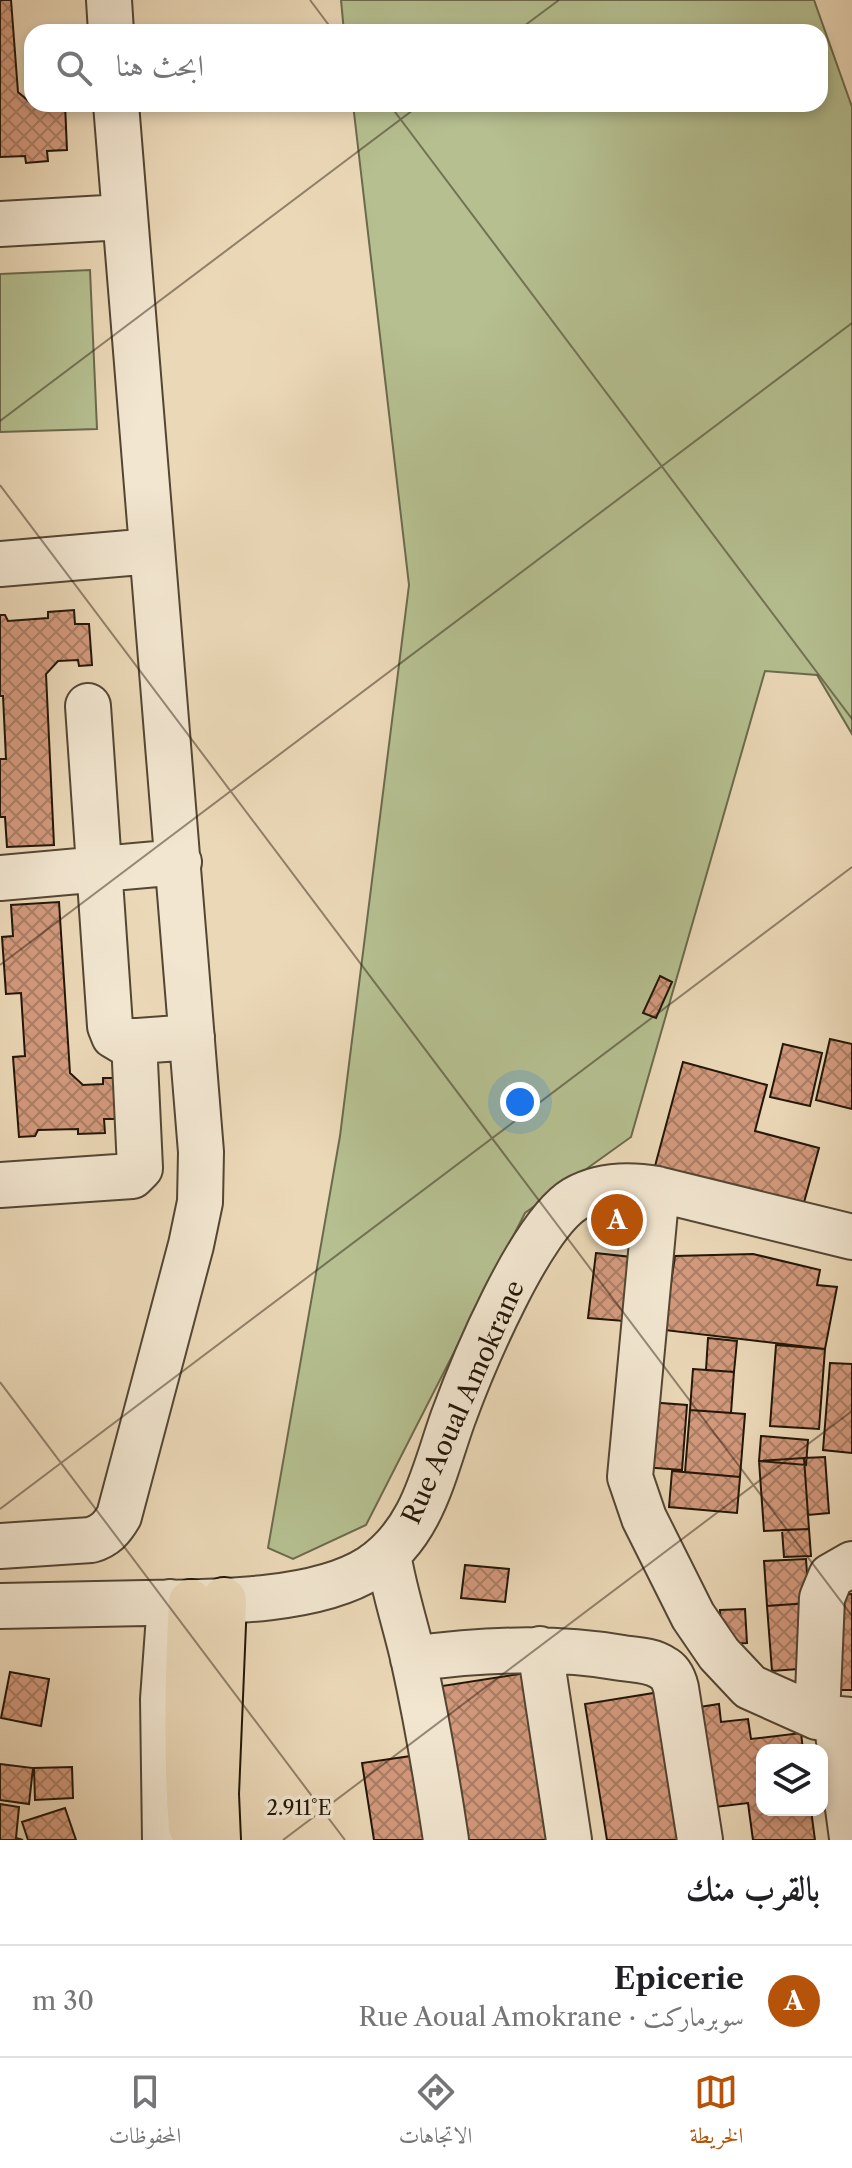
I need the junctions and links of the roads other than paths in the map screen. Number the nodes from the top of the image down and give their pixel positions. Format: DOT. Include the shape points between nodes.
graph roads {
  1 [pos="109,0"];
  2 [pos="110,24"];
  3 [pos="116,112"];
  4 [pos="123,217"];
  5 [pos="0,224"];
  6 [pos="152,551"];
  7 [pos="0,564"];
  8 [pos="88,706"];
  9 [pos="179,862"];
  10 [pos="98,869"];
  11 [pos="0,878"];
  12 [pos="192,1037"];
  13 [pos="134,1041"];
  14 [pos="0,1185"];
  15 [pos="657,1189"];
  16 [pos="852,1237"];
  17 [pos="0,1546"];
  18 [pos="388,1554"];
  19 [pos="852,1564"];
  20 [pos="195,1602"];
  21 [pos="0,1606"];
  22 [pos="540,1649"];
  23 [pos="413,1659"];
  24 [pos="835,1718"];
  25 [pos="852,1838"];
  26 [pos="165,1840"];
  27 [pos="192,1840"];
  28 [pos="218,1840"];
  29 [pos="446,1840"];
  30 [pos="569,1840"];
  31 [pos="700,1840"];
  1 -- 2 [label="street"];
  3 -- 4 [label="street"];
  4 -- 5 [label="street"];
  4 -- 6 [label="street"];
  6 -- 7 [label="street"];
  6 -- 9 [label="street"];
  8 -- 10 [label="street"];
  9 -- 10 [label="street"];
  9 -- 12 [label="street"];
  10 -- 11 [label="street"];
  10 -- 13 [label="street" via="110,1026 114,1036"];
  12 -- 13 [label="street"];
  12 -- 17 [label="street" via="200,1202 119,1516 108,1532 91,1540"];
  13 -- 14 [label="street" via="137,1173"];
  15 -- 16 [label="street, Rue Aoual Amokrane"];
  15 -- 18 [label="street, Rue Aoual Amokrane" via="615,1185 594,1190 575,1199 544,1228 476,1360 423,1507"];
  15 -- 24 [label="street" via="630,1477 644,1518 693,1616 719,1654 750,1687"];
  18 -- 20 [label="street, Rue Aoual Amokrane" via="316,1591"];
  18 -- 23 [label="street"];
  19 -- 24 [label="street" via="831,1576 822,1598"];
  20 -- 21 [label="street, Rue Aoual Amokrane"];
  20 -- 26 [label="street" via="163,1699"];
  20 -- 27 [label="main road" via="186,1726"];
  20 -- 28 [label="main road"];
  22 -- 23 [label="street"];
  22 -- 30 [label="street"];
  22 -- 31 [label="street" via="654,1663 669,1672"];
  23 -- 29 [label="street"];
  24 -- 25 [label="street"];
}
